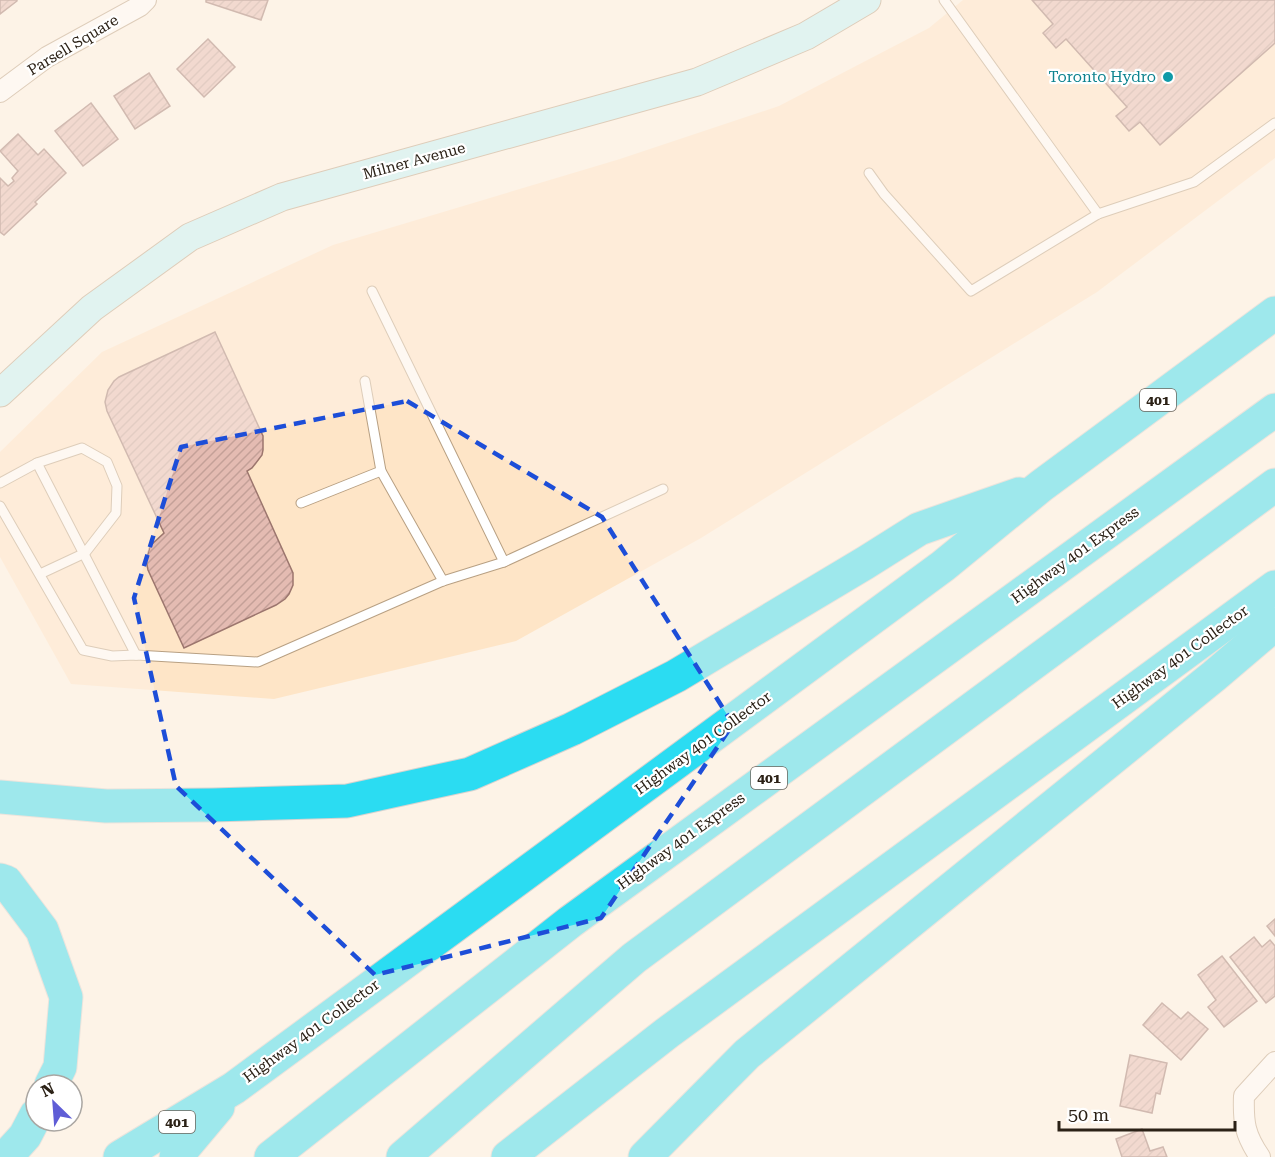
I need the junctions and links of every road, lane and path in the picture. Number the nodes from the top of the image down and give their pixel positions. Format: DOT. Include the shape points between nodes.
graph roads {
  1 [pos="146,0"];
  2 [pos="867,0"];
  3 [pos="944,0"];
  4 [pos="0,92"];
  5 [pos="1275,123"];
  6 [pos="869,173"];
  7 [pos="1098,214"];
  8 [pos="372,291"];
  9 [pos="1275,314"];
  10 [pos="365,381"];
  11 [pos="0,393"];
  12 [pos="1275,410"];
  13 [pos="38,463"];
  14 [pos="381,471"];
  15 [pos="0,483"];
  16 [pos="1275,485"];
  17 [pos="1041,486"];
  18 [pos="663,489"];
  19 [pos="301,503"];
  20 [pos="0,506"];
  21 [pos="85,553"];
  22 [pos="504,561"];
  23 [pos="40,574"];
  24 [pos="443,581"];
  25 [pos="1275,587"];
  26 [pos="1275,624"];
  27 [pos="136,655"];
  28 [pos="0,797"];
  29 [pos="0,880"];
  30 [pos="1275,1062"];
  31 [pos="57,1073"];
  32 [pos="234,1088"];
  33 [pos="27,1133"];
  34 [pos="6,1157"];
  35 [pos="120,1157"];
  36 [pos="176,1157"];
  37 [pos="271,1157"];
  38 [pos="403,1157"];
  39 [pos="508,1157"];
  40 [pos="645,1157"];
  41 [pos="1260,1157"];
  1 -- 4 [label="street, Parsell Square" via="48,57"];
  2 -- 11 [label="main road, Milner Avenue" via="806,36 697,82 282,197 190,237 93,308"];
  3 -- 7 [label="lane"];
  5 -- 7 [label="lane" via="1194,182"];
  6 -- 7 [label="lane" via="971,291"];
  8 -- 22 [label="lane"];
  9 -- 17 [label="highway, Highway 401 Collector / 401"];
  10 -- 14 [label="lane"];
  12 -- 37 [label="highway, Highway 401 Express / 401" via="570,922"];
  13 -- 15 [label="lane"];
  13 -- 21 [label="lane"];
  13 -- 21 [label="lane" via="82,448 107,462 117,486 116,513"];
  14 -- 19 [label="lane"];
  14 -- 24 [label="lane"];
  16 -- 38 [label="highway" via="634,958"];
  17 -- 28 [label="highway" via="919,529 676,676 572,729 470,774 347,801 106,806"];
  17 -- 32 [label="highway, Highway 401 Collector / 401" via="944,566"];
  18 -- 22 [label="lane"];
  20 -- 23 [label="lane"];
  21 -- 23 [label="lane"];
  21 -- 27 [label="lane"];
  22 -- 24 [label="lane"];
  23 -- 27 [label="lane" via="83,650 112,656"];
  24 -- 27 [label="lane" via="258,662"];
  25 -- 39 [label="highway, Highway 401 Collector" via="667,1033"];
  26 -- 40 [label="highway" via="747,1054"];
  29 -- 31 [label="highway" via="6,882 42,930 66,997"];
  30 -- 41 [label="street" via="1244,1096 1243,1120"];
  32 -- 35 [label="highway, Highway 401 Collector / 401"];
  32 -- 36 [label="highway"];
  33 -- 34 [label="highway"];
}
